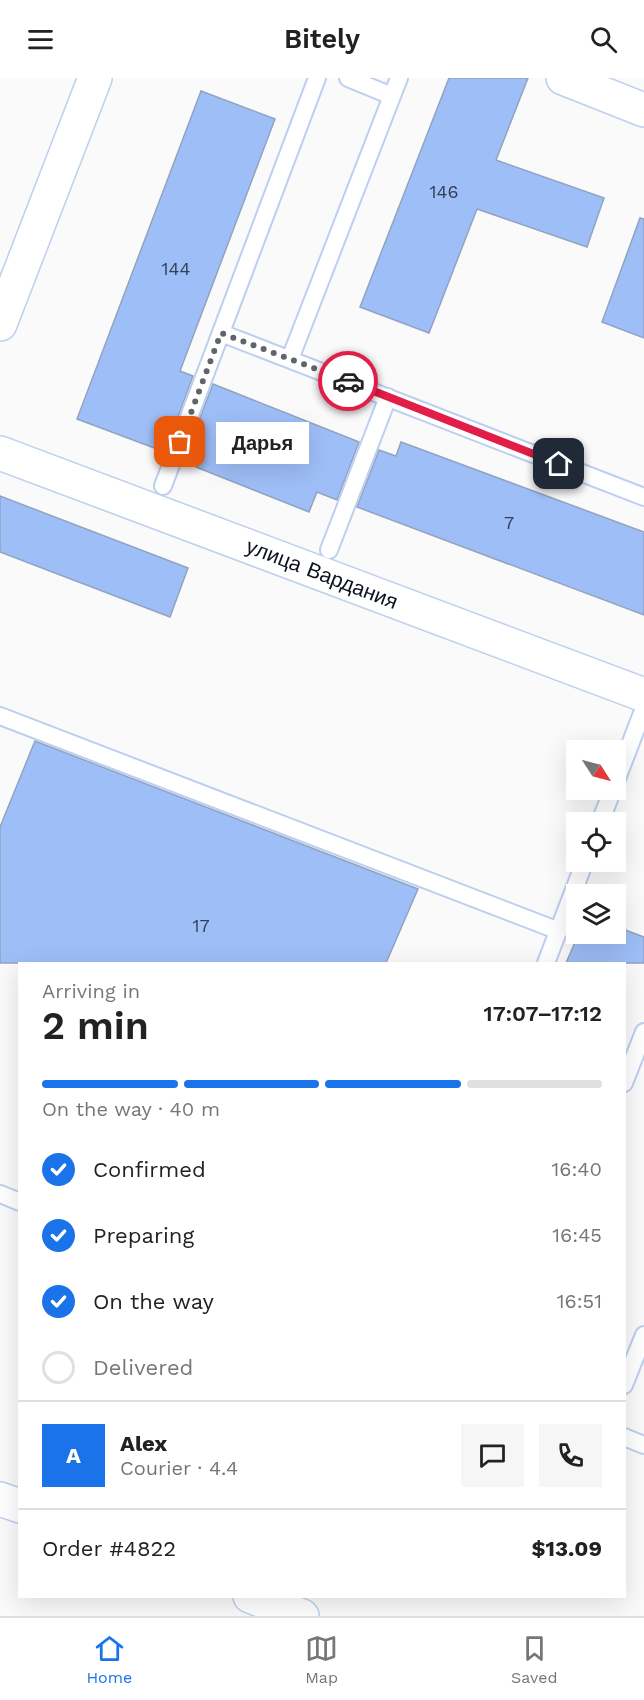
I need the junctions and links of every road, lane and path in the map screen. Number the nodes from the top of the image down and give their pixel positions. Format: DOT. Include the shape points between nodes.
graph roads {
  1 [pos="95,78"];
  2 [pos="317,78"];
  3 [pos="348,78"];
  4 [pos="399,78"];
  5 [pos="563,78"];
  6 [pos="392,96"];
  7 [pos="644,110"];
  8 [pos="0,324"];
  9 [pos="221,333"];
  10 [pos="290,359"];
  11 [pos="388,397"];
  12 [pos="0,453"];
  13 [pos="164,486"];
  14 [pos="644,497"];
  15 [pos="329,550"];
  16 [pos="644,696"];
  17 [pos="644,708"];
  18 [pos="0,716"];
  19 [pos="626,755"];
  20 [pos="581,872"];
  21 [pos="559,931"];
  22 [pos="546,962"];
  23 [pos="644,1032"];
  24 [pos="626,1078"];
  25 [pos="0,1194"];
  26 [pos="18,1201"];
  27 [pos="644,1335"];
  28 [pos="626,1379"];
  29 [pos="626,1438"];
  30 [pos="644,1445"];
  31 [pos="0,1499"];
  32 [pos="18,1505"];
  33 [pos="258,1598"];
  34 [pos="302,1609"];
  1 -- 8 [label="street"];
  2 -- 9 [label="lane"];
  3 -- 6 [label="lane"];
  4 -- 6 [label="lane"];
  5 -- 7 [label="street"];
  6 -- 10 [label="lane"];
  9 -- 10 [label="lane"];
  9 -- 13 [label="lane"];
  10 -- 11 [label="lane"];
  11 -- 14 [label="lane"];
  11 -- 15 [label="lane"];
  12 -- 16 [label="street, улица Вардания"];
  17 -- 19 [label="lane"];
  18 -- 21 [label="lane"];
  20 -- 21 [label="lane"];
  21 -- 22 [label="lane"];
  23 -- 24 [label="lane"];
  25 -- 26 [label="lane"];
  27 -- 28 [label="lane"];
  29 -- 30 [label="lane"];
  31 -- 32 [label="street"];
  33 -- 34 [label="street"];
}
